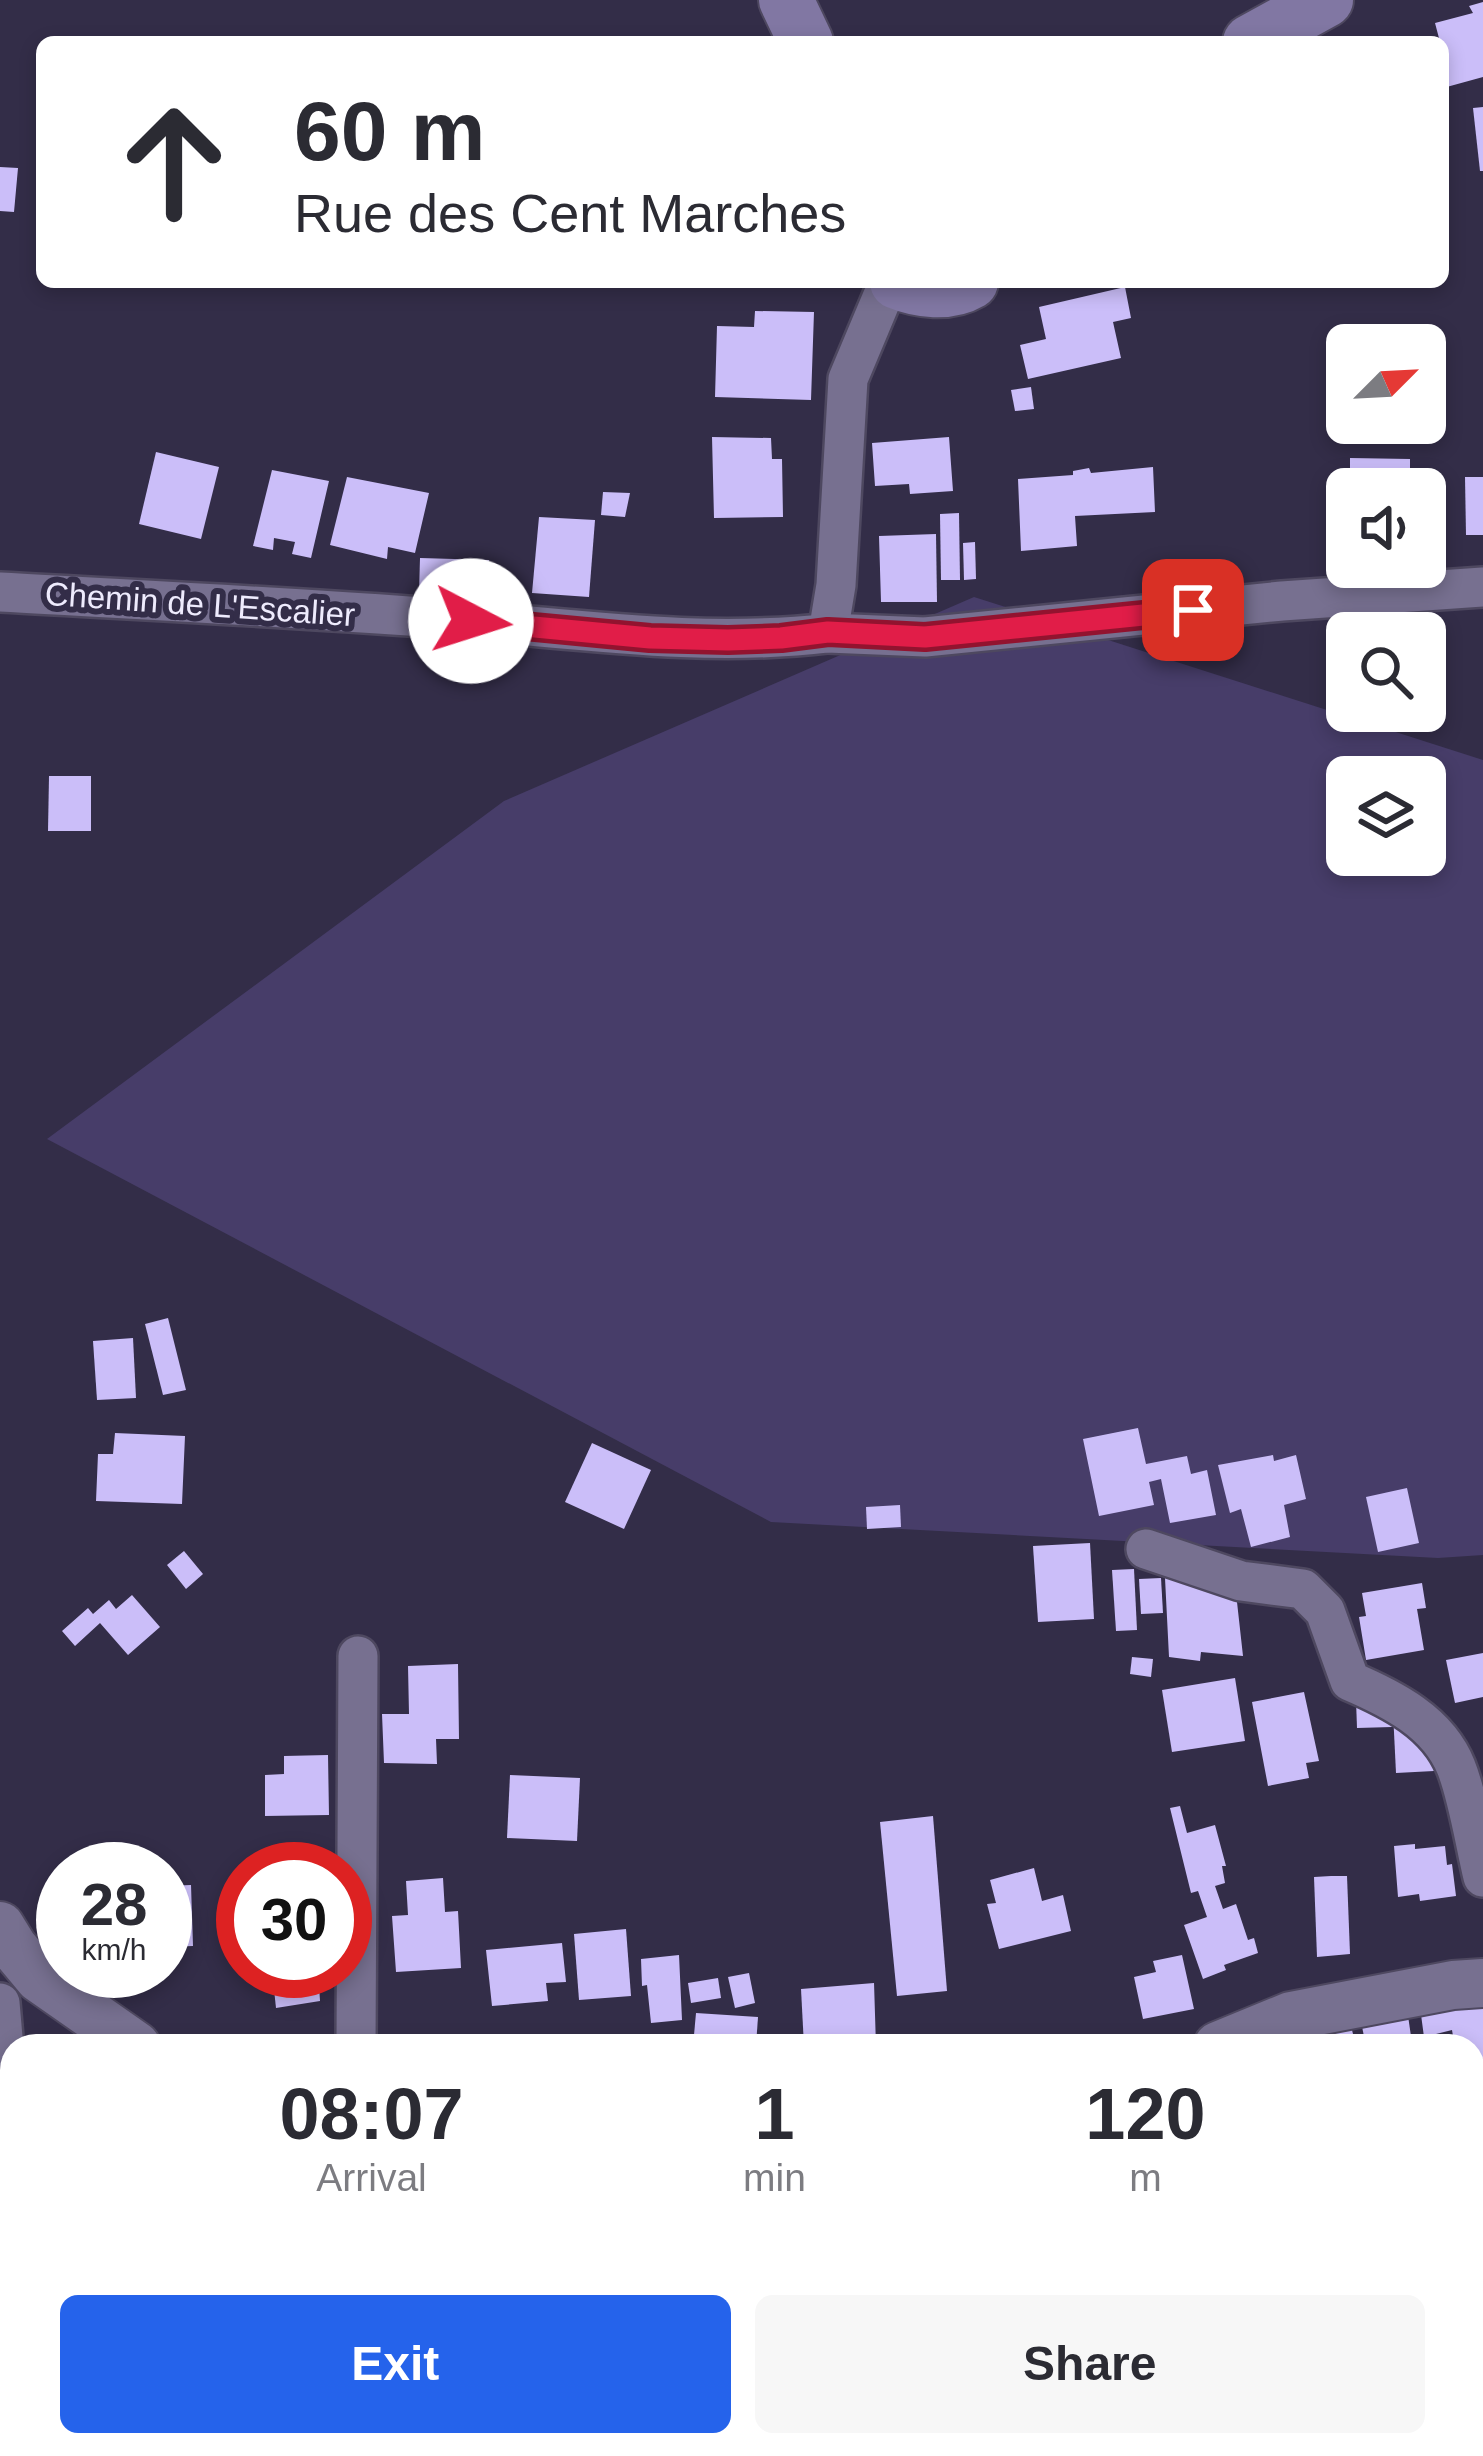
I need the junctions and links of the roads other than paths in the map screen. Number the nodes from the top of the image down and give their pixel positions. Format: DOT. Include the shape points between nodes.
graph roads {
  1 [pos="786,0"];
  2 [pos="1327,0"];
  3 [pos="803,36"];
  4 [pos="1261,36"];
  5 [pos="891,288"];
  6 [pos="912,288"];
  7 [pos="948,288"];
  8 [pos="1483,587"];
  9 [pos="0,592"];
  10 [pos="828,632"];
  11 [pos="1146,1549"];
  12 [pos="358,1656"];
  13 [pos="1483,1876"];
  14 [pos="0,1926"];
  15 [pos="1483,1983"];
  16 [pos="0,2003"];
  17 [pos="3,2034"];
  18 [pos="119,2034"];
  19 [pos="356,2034"];
  20 [pos="1248,2034"];
  1 -- 3 [label="main road"];
  2 -- 4 [label="main road"];
  5 -- 10 [label="street" via="848,379"];
  6 -- 7 [label="main road"];
  8 -- 10 [label="street, Chemin de L'Escalier" via="925,637"];
  9 -- 10 [label="street, Chemin de L'Escalier" via="650,638"];
  11 -- 13 [label="street" via="1241,1581 1303,1589 1325,1611 1350,1681 1410,1711 1438,1737 1456,1767"];
  12 -- 19 [label="street"];
  14 -- 18 [label="street" via="39,1978"];
  15 -- 20 [label="street" via="1291,2017"];
  16 -- 17 [label="street"];
}
